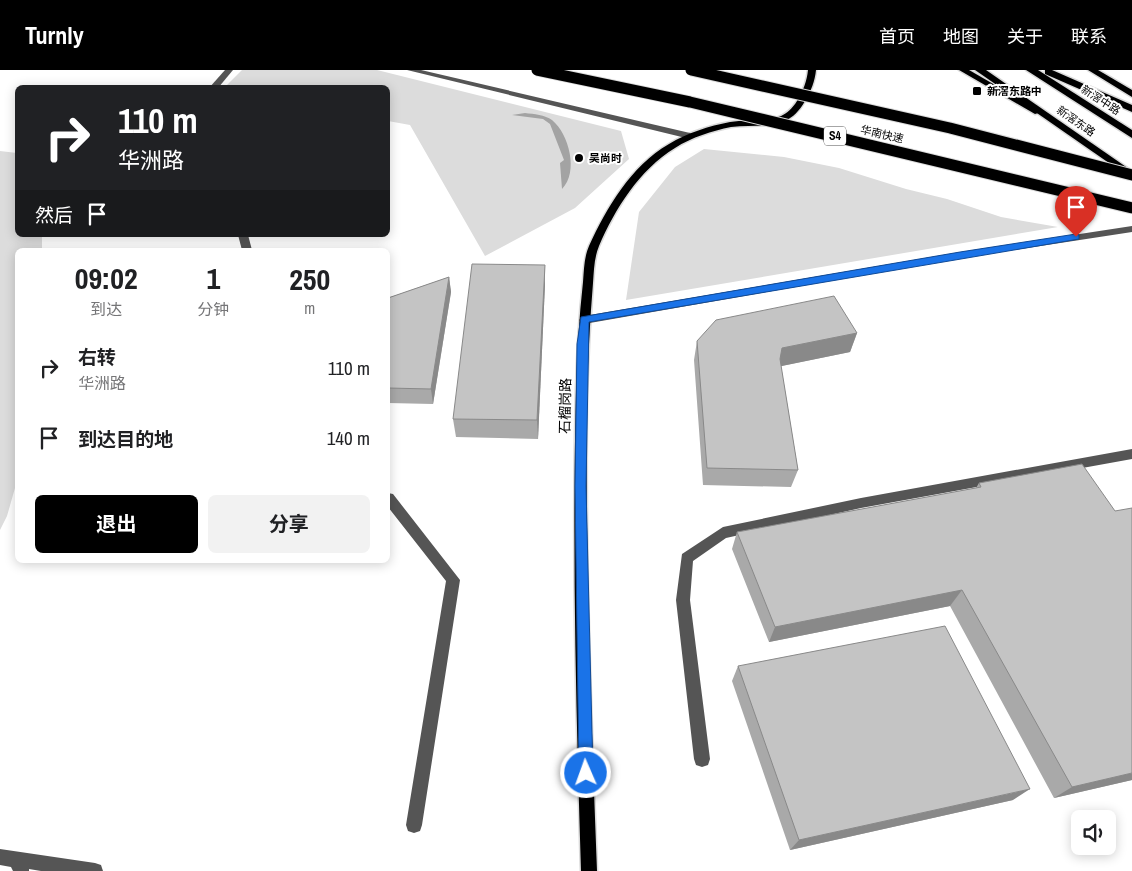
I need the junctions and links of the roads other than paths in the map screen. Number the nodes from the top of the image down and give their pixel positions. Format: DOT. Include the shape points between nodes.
graph roads {
  1 [pos="229,70"];
  2 [pos="411,70"];
  3 [pos="537,70"];
  4 [pos="691,70"];
  5 [pos="812,70"];
  6 [pos="963,70"];
  7 [pos="980,70"];
  8 [pos="1031,70"];
  9 [pos="1043,70"];
  10 [pos="1092,70"];
  11 [pos="215,85"];
  12 [pos="1132,94"];
  13 [pos="1132,109"];
  14 [pos="1057,122"];
  15 [pos="1132,135"];
  16 [pos="690,136"];
  17 [pos="1132,175"];
  18 [pos="1132,208"];
  19 [pos="1132,229"];
  20 [pos="584,320"];
  21 [pos="1132,454"];
  22 [pos="390,500"];
  23 [pos="702,759"];
  24 [pos="414,825"];
  25 [pos="0,858"];
  26 [pos="20,865"];
  27 [pos="95,871"];
  28 [pos="589,871"];
  1 -- 11 [label="street"];
  2 -- 16 [label="street"];
  3 -- 18 [label="highway, 华南快速 / S4, bridge" via="700,104"];
  4 -- 17 [label="highway, 华南快速, bridge" via="950,128"];
  5 -- 16 [label="main road, 石榴岗路" via="808,88 786,118 730,125"];
  6 -- 14 [label="main road"];
  7 -- 14 [label="highway, 新滘东路"];
  8 -- 15 [label="highway, 新滘中路"];
  9 -- 13 [label="highway"];
  10 -- 12 [label="main road"];
  14 -- 17 [label="highway, 新滘东路"];
  16 -- 20 [label="main road, 石榴岗路" via="670,145 644,167 617,201 592,251"];
  19 -- 20 [label="street" via="960,255"];
  20 -- 28 [label="main road, 石榴岗路" via="580,494"];
  21 -- 23 [label="street" via="861,503 723,533 687,558 683,600"];
  22 -- 24 [label="street" via="454,580"];
  25 -- 26 [label="street"];
  26 -- 27 [label="street"];
}
